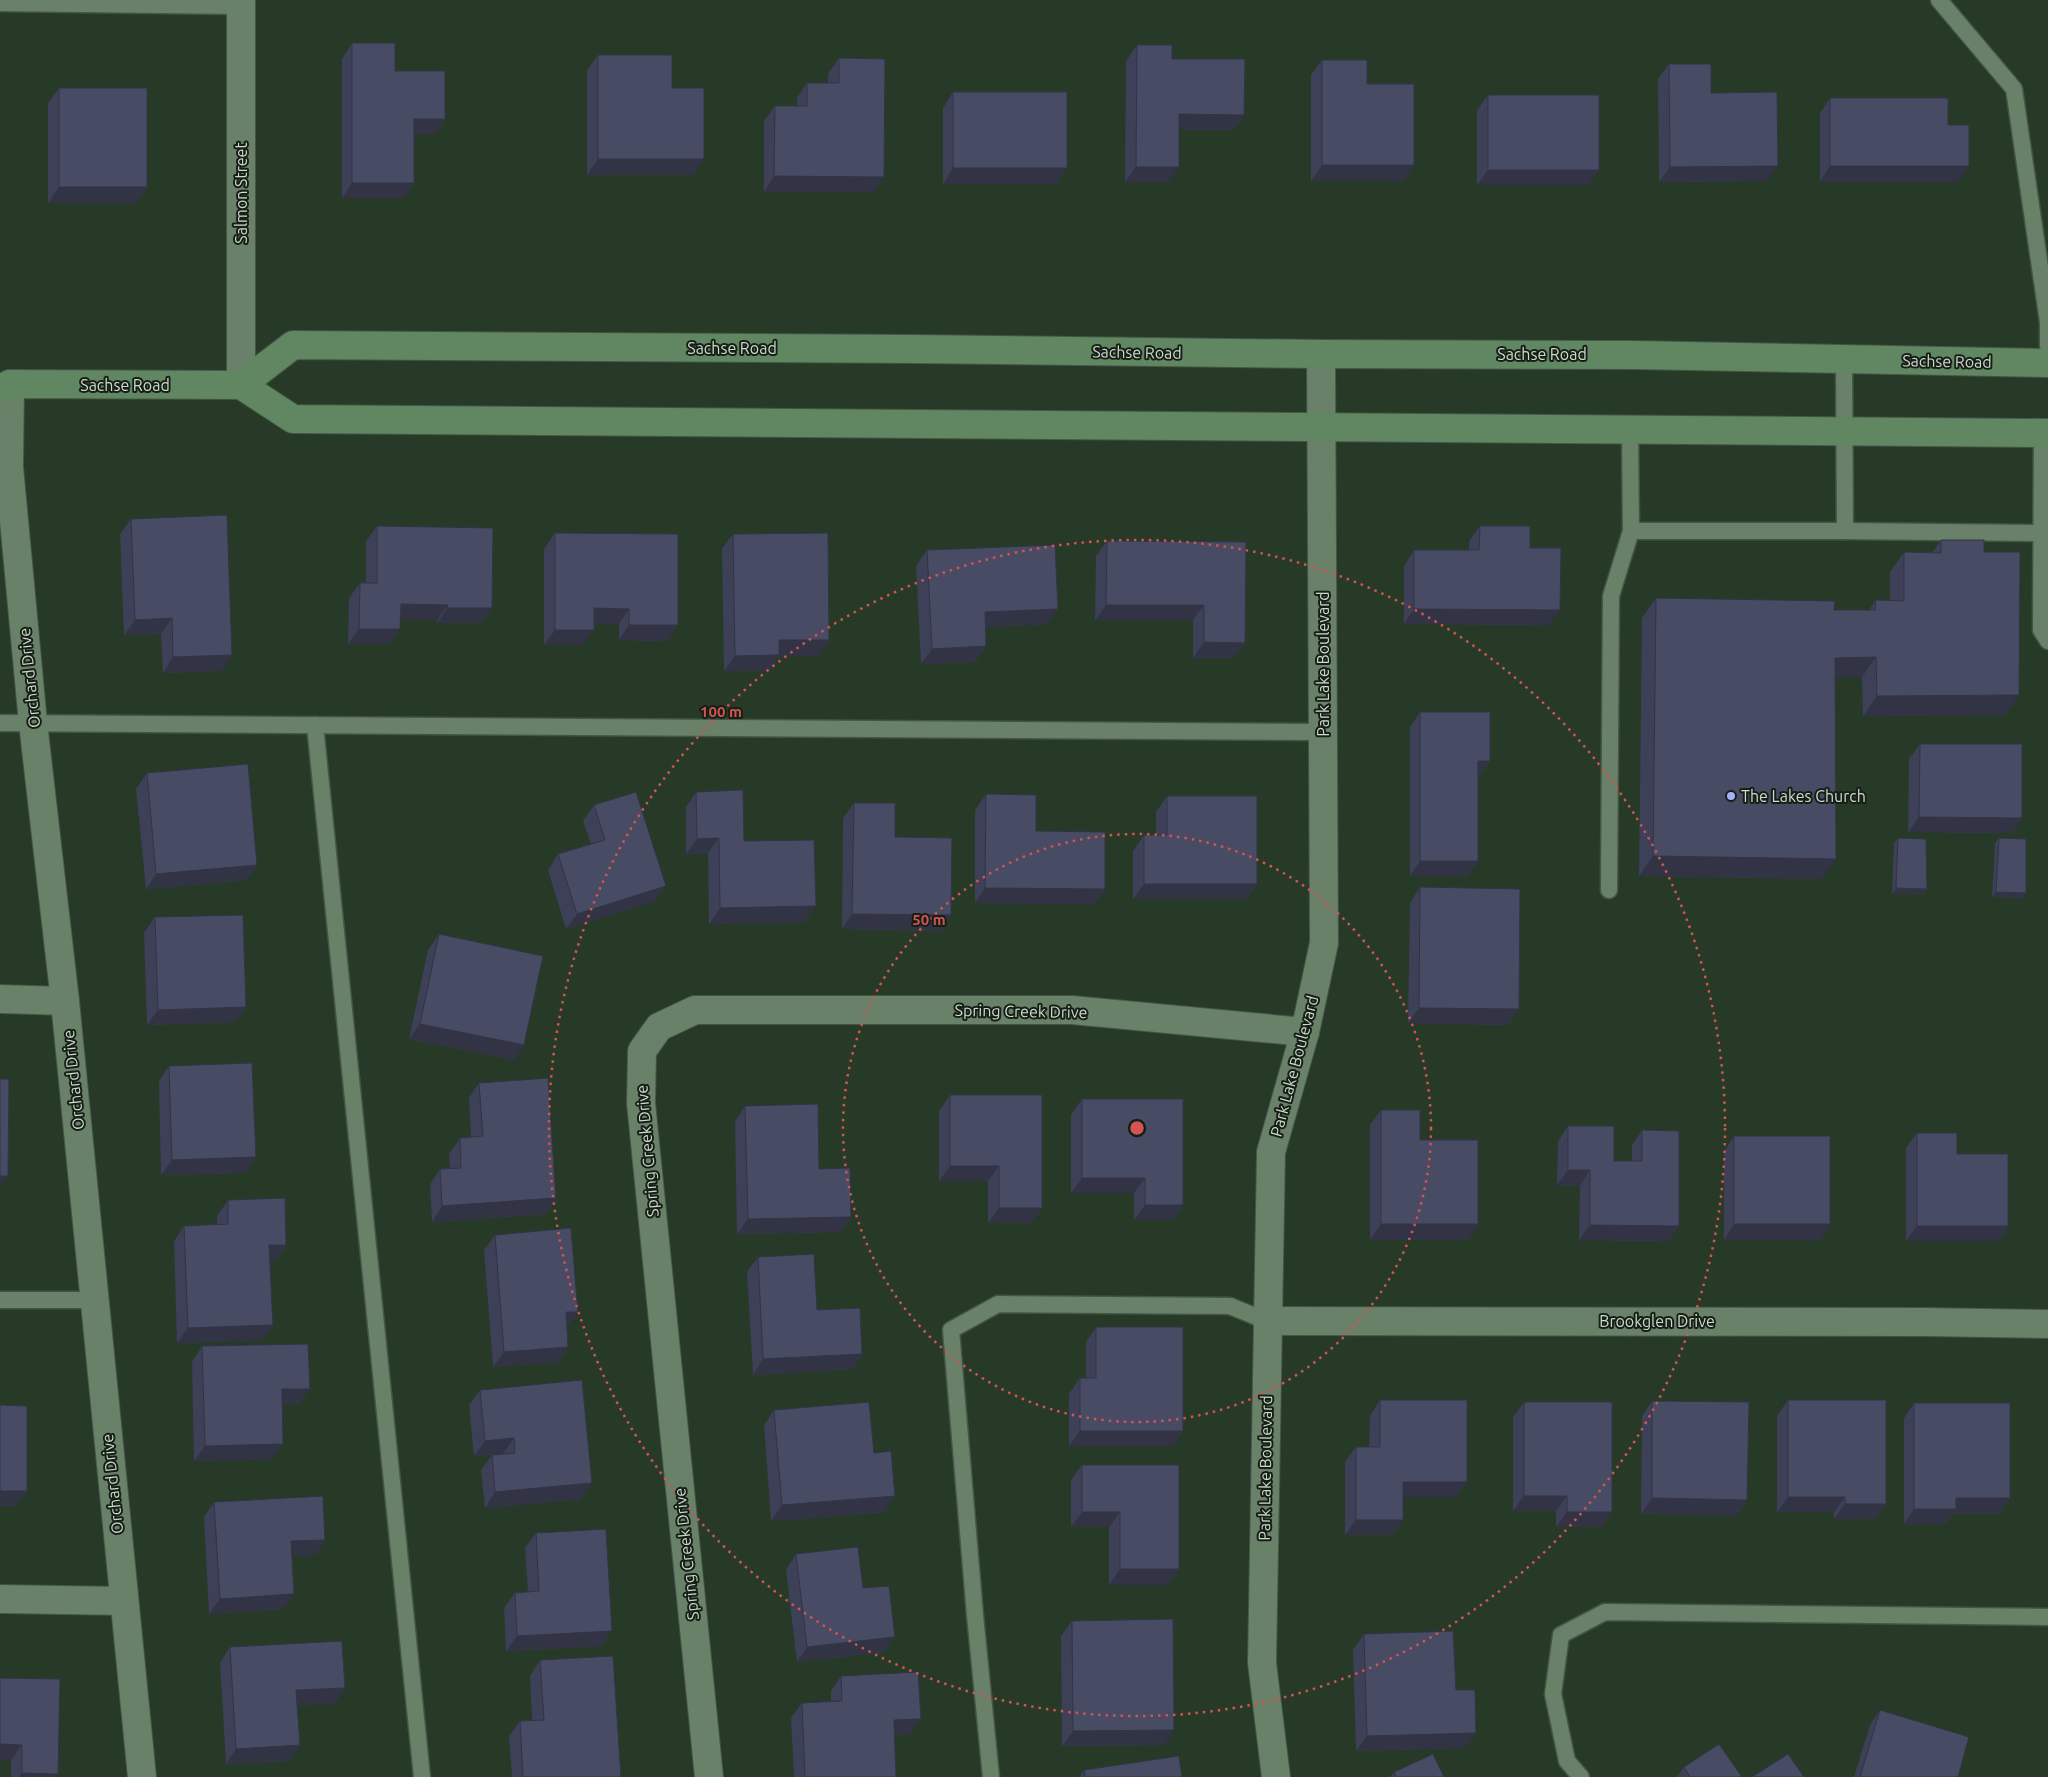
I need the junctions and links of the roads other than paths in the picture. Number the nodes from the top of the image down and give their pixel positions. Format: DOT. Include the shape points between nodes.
graph roads {
  1 [pos="1939,0"];
  2 [pos="0,3"];
  3 [pos="240,3"];
  4 [pos="2048,346"];
  5 [pos="1321,354"];
  6 [pos="1844,360"];
  7 [pos="2048,363"];
  8 [pos="3,384"];
  9 [pos="240,385"];
  10 [pos="1321,428"];
  11 [pos="1630,430"];
  12 [pos="1844,432"];
  13 [pos="2045,433"];
  14 [pos="1846,530"];
  15 [pos="1631,531"];
  16 [pos="2042,532"];
  17 [pos="2048,641"];
  18 [pos="33,723"];
  19 [pos="0,724"];
  20 [pos="315,725"];
  21 [pos="1324,732"];
  22 [pos="1609,890"];
  23 [pos="0,999"];
  24 [pos="65,1001"];
  25 [pos="1305,1032"];
  26 [pos="0,1300"];
  27 [pos="94,1300"];
  28 [pos="1267,1321"];
  29 [pos="2048,1324"];
  30 [pos="0,1599"];
  31 [pos="124,1601"];
  32 [pos="2048,1617"];
  33 [pos="142,1777"];
  34 [pos="422,1777"];
  35 [pos="709,1777"];
  36 [pos="991,1777"];
  37 [pos="1276,1777"];
  38 [pos="1581,1777"];
  1 -- 4 [label="lane" via="2014,89 2048,322"];
  2 -- 3 [label="lane"];
  3 -- 9 [label="street, Salmon Street"];
  5 -- 6 [label="main road, Sachse Road" via="1634,354"];
  5 -- 9 [label="main road, Sachse Road" via="293,345"];
  5 -- 10 [label="street, Park Lake Boulevard"];
  6 -- 7 [label="main road, Sachse Road"];
  6 -- 12 [label="lane"];
  8 -- 9 [label="main road, Sachse Road"];
  8 -- 18 [label="street, Orchard Drive"];
  9 -- 10 [label="main road" via="293,419"];
  10 -- 11 [label="main road"];
  10 -- 21 [label="street, Park Lake Boulevard"];
  11 -- 12 [label="main road"];
  11 -- 15 [label="lane"];
  12 -- 13 [label="main road"];
  12 -- 14 [label="lane"];
  13 -- 16 [label="lane"];
  14 -- 15 [label="lane"];
  14 -- 16 [label="lane"];
  15 -- 22 [label="lane" via="1611,596"];
  16 -- 17 [label="lane" via="2040,630"];
  18 -- 19 [label="lane"];
  18 -- 20 [label="lane"];
  18 -- 24 [label="street, Orchard Drive"];
  20 -- 21 [label="lane"];
  20 -- 34 [label="lane"];
  21 -- 25 [label="street, Park Lake Boulevard" via="1324,943"];
  23 -- 24 [label="street"];
  24 -- 27 [label="street, Orchard Drive"];
  25 -- 28 [label="street, Park Lake Boulevard" via="1271,1152"];
  25 -- 35 [label="street, Spring Creek Drive" via="1072,1010 695,1010 659,1027 642,1051 641,1103"];
  26 -- 27 [label="lane"];
  27 -- 31 [label="street, Orchard Drive"];
  28 -- 29 [label="street, Brookglen Drive"];
  28 -- 36 [label="lane" via="1230,1306 998,1304 951,1330"];
  28 -- 37 [label="street, Park Lake Boulevard" via="1262,1664"];
  30 -- 31 [label="street"];
  31 -- 33 [label="street, Orchard Drive"];
  32 -- 38 [label="lane" via="1605,1612 1561,1635 1553,1694 1568,1761"];
}
